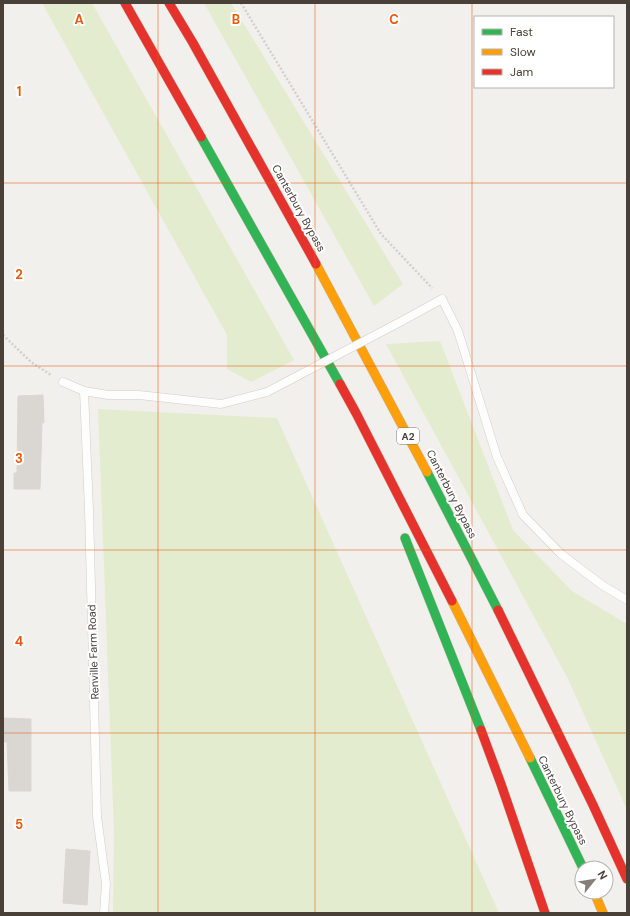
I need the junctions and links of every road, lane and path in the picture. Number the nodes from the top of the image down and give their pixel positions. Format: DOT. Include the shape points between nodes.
graph roads {
  1 [pos="125,3"];
  2 [pos="169,3"];
  3 [pos="241,3"];
  4 [pos="442,299"];
  5 [pos="3,335"];
  6 [pos="63,382"];
  7 [pos="84,391"];
  8 [pos="356,413"];
  9 [pos="391,502"];
  10 [pos="403,532"];
  11 [pos="627,600"];
  12 [pos="579,860"];
  13 [pos="627,879"];
  14 [pos="597,900"];
  15 [pos="104,913"];
  16 [pos="545,913"];
  17 [pos="603,913"];
  1 -- 8 [label="highway, Canterbury Bypass"];
  2 -- 13 [label="highway, Canterbury Bypass / A2" via="320,272 429,476 508,629"];
  3 -- 4 [label="path" via="381,234"];
  4 -- 7 [label="lane, bridge" via="267,392 221,404 139,394 108,395"];
  4 -- 11 [label="lane" via="458,331 498,457 523,515 561,554"];
  5 -- 6 [label="path" via="31,362"];
  6 -- 7 [label="lane"];
  7 -- 15 [label="lane, Renville Farm Road" via="97,816 106,884"];
  8 -- 9 [label="highway"];
  8 -- 12 [label="highway, Canterbury Bypass"];
  10 -- 16 [label="highway" via="501,784"];
  14 -- 17 [label="highway"];
}
